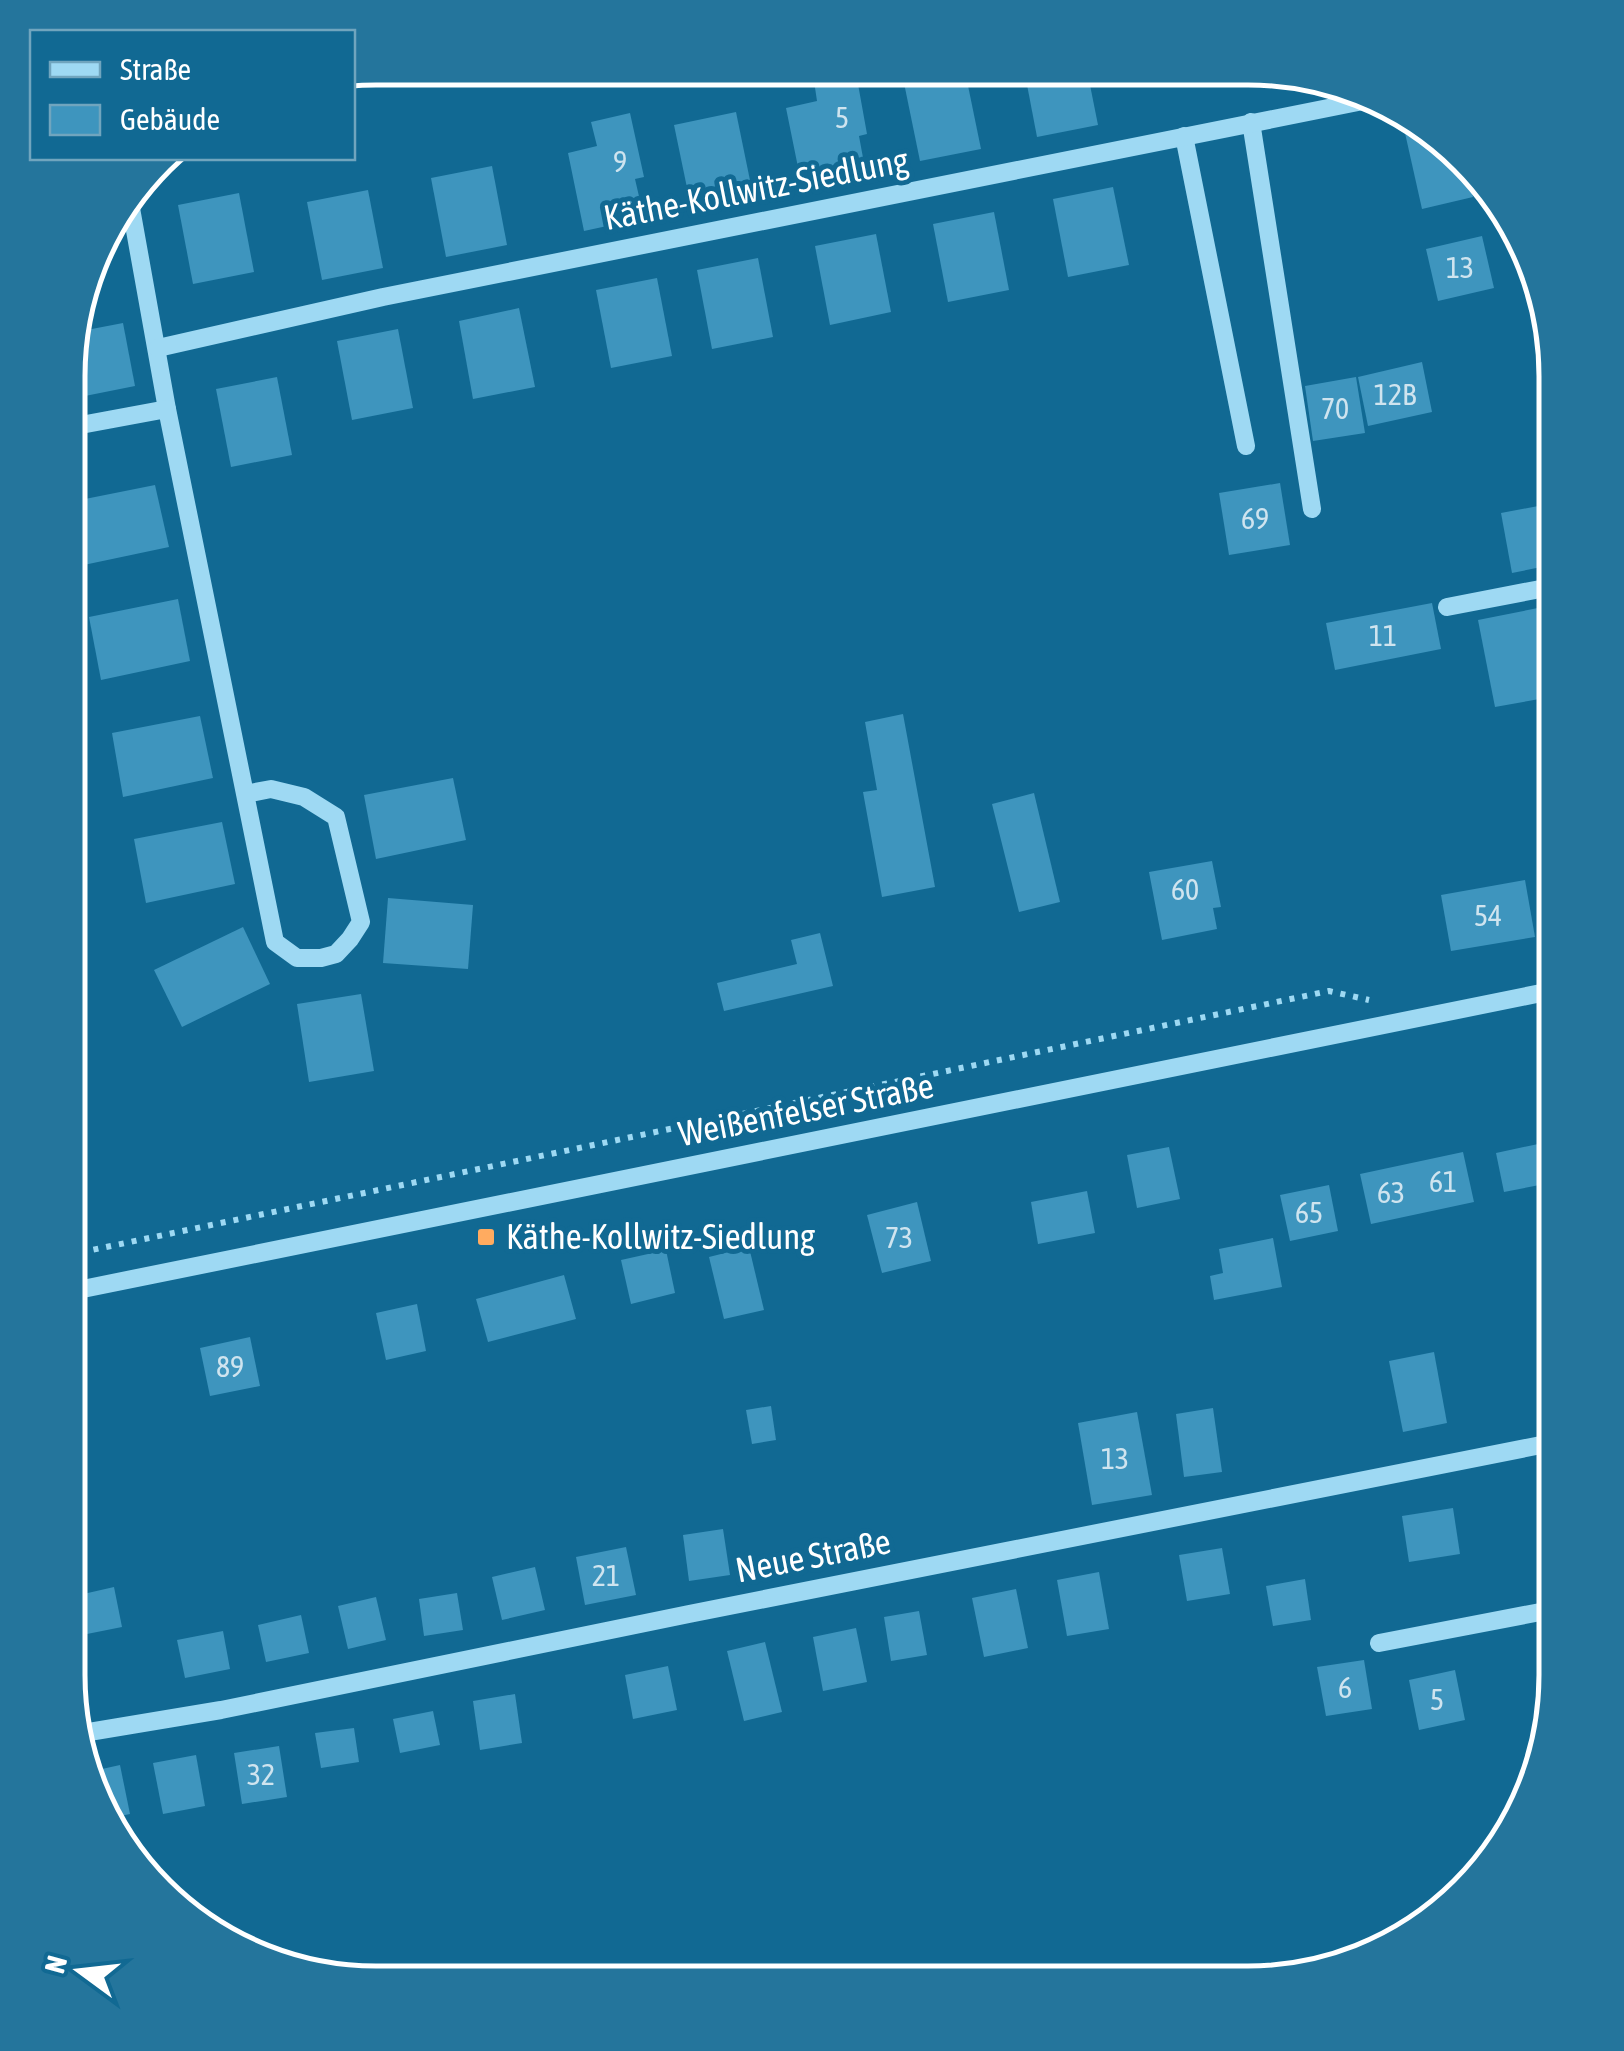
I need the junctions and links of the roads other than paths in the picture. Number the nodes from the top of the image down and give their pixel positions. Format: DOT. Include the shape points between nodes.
graph roads {
  1 [pos="1349,104"];
  2 [pos="1250,122"];
  3 [pos="1184,136"];
  4 [pos="133,215"];
  5 [pos="158,348"];
  6 [pos="167,409"];
  7 [pos="85,424"];
  8 [pos="1246,446"];
  9 [pos="1312,509"];
  10 [pos="1539,589"];
  11 [pos="1447,608"];
  12 [pos="245,794"];
  13 [pos="1539,994"];
  14 [pos="85,1289"];
  15 [pos="1538,1446"];
  16 [pos="1538,1612"];
  17 [pos="1379,1643"];
  18 [pos="91,1732"];
  1 -- 2 [label="street, Käthe-Kollwitz-Siedlung"];
  2 -- 3 [label="street, Käthe-Kollwitz-Siedlung"];
  2 -- 9 [label="street"];
  3 -- 5 [label="street, Käthe-Kollwitz-Siedlung"];
  3 -- 8 [label="street"];
  4 -- 5 [label="street"];
  5 -- 6 [label="street"];
  6 -- 7 [label="street"];
  6 -- 12 [label="street"];
  10 -- 11 [label="street"];
  12 -- 12 [label="street" via="275,942 296,958 336,954 360,922 336,817 304,797 271,789"];
  13 -- 14 [label="street, Weißenfelser Straße"];
  15 -- 18 [label="street, Neue Straße"];
  16 -- 17 [label="street"];
}
